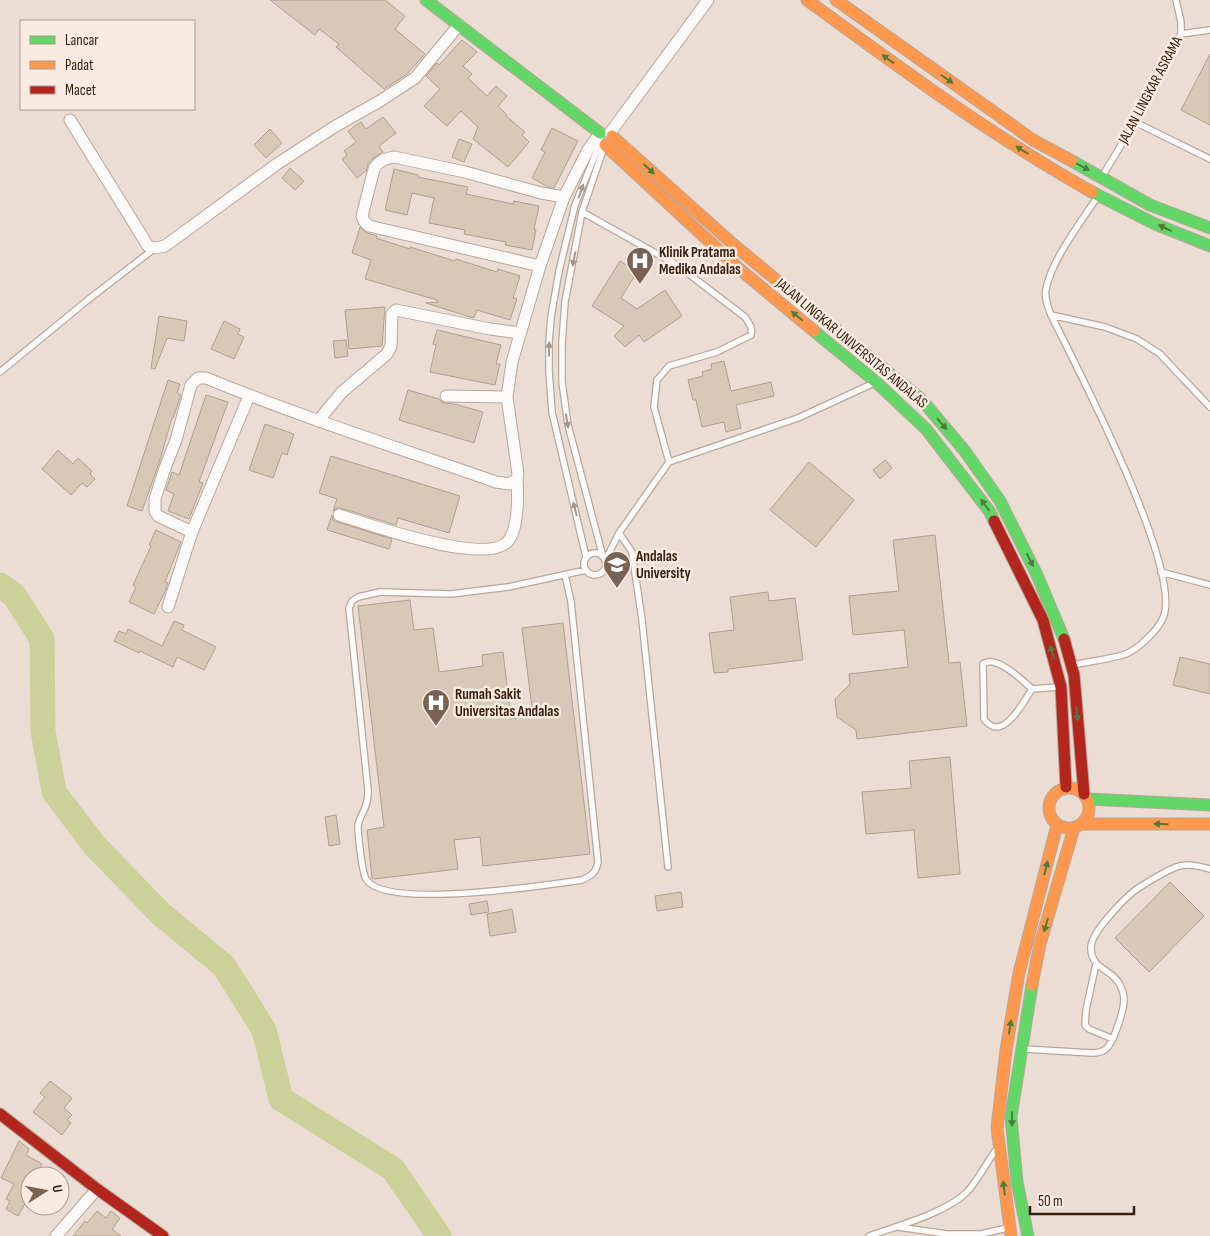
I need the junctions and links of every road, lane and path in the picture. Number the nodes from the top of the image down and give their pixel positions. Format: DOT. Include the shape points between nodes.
graph roads {
  1 [pos="426,0"];
  2 [pos="708,0"];
  3 [pos="807,0"];
  4 [pos="836,0"];
  5 [pos="1176,0"];
  6 [pos="459,24"];
  7 [pos="1210,30"];
  8 [pos="1181,34"];
  9 [pos="930,67"];
  10 [pos="920,82"];
  11 [pos="70,120"];
  12 [pos="1135,122"];
  13 [pos="604,139"];
  14 [pos="1210,159"];
  15 [pos="1102,177"];
  16 [pos="1098,196"];
  17 [pos="564,197"];
  18 [pos="582,212"];
  19 [pos="1210,228"];
  20 [pos="1210,246"];
  21 [pos="155,248"];
  22 [pos="540,266"];
  23 [pos="1051,315"];
  24 [pos="824,318"];
  25 [pos="815,332"];
  26 [pos="520,333"];
  27 [pos="0,372"];
  28 [pos="876,382"];
  29 [pos="249,396"];
  30 [pos="446,396"];
  31 [pos="506,397"];
  32 [pos="1210,407"];
  33 [pos="318,420"];
  34 [pos="954,438"];
  35 [pos="943,451"];
  36 [pos="669,462"];
  37 [pos="517,479"];
  38 [pos="339,515"];
  39 [pos="192,532"];
  40 [pos="620,533"];
  41 [pos="586,556"];
  42 [pos="604,559"];
  43 [pos="586,570"];
  44 [pos="1161,572"];
  45 [pos="565,575"];
  46 [pos="1210,585"];
  47 [pos="168,607"];
  48 [pos="1073,665"];
  49 [pos="1061,687"];
  50 [pos="1032,689"];
  51 [pos="1066,787"];
  52 [pos="1086,797"];
  53 [pos="1210,805"];
  54 [pos="1210,824"];
  55 [pos="1057,825"];
  56 [pos="1078,826"];
  57 [pos="668,867"];
  58 [pos="1210,869"];
  59 [pos="1096,964"];
  60 [pos="1113,1039"];
  61 [pos="1022,1048"];
  62 [pos="1016,1087"];
  63 [pos="1002,1088"];
  64 [pos="0,1114"];
  65 [pos="999,1146"];
  66 [pos="97,1189"];
  67 [pos="896,1227"];
  68 [pos="1010,1232"];
  69 [pos="56,1236"];
  70 [pos="163,1236"];
  71 [pos="869,1236"];
  72 [pos="1028,1236"];
  1 -- 6 [label="street"];
  2 -- 13 [label="street"];
  10 -- 3 [label="street, one-way"];
  4 -- 9 [label="street"];
  5 -- 8 [label="lane, JALAN LINGKAR ASRAMA"];
  6 -- 13 [label="street"];
  6 -- 21 [label="street" via="415,78 277,164 165,246"];
  7 -- 8 [label="lane"];
  8 -- 12 [label="lane, JALAN LINGKAR ASRAMA"];
  9 -- 10 [label="street"];
  9 -- 15 [label="street, one-way" via="1033,140"];
  16 -- 10 [label="street, one-way" via="1011,144"];
  11 -- 21 [label="street" via="148,246"];
  12 -- 14 [label="lane"];
  12 -- 15 [label="lane, JALAN LINGKAR ASRAMA"];
  13 -- 17 [label="street" via="588,150"];
  13 -- 18 [label="lane"];
  13 -- 24 [label="street, JALAN LINGKAR UNIVERSITAS ANDALAS, one-way"];
  25 -- 13 [label="street, JALAN LINGKAR UNIVERSITAS ANDALAS, one-way" via="630,170"];
  41 -- 13 [label="lane, one-way" via="552,412 549,342 559,271 575,205"];
  15 -- 19 [label="street" via="1150,205"];
  20 -- 16 [label="street, one-way" via="1179,235"];
  16 -- 23 [label="lane" via="1054,266 1045,290"];
  17 -- 22 [label="street"];
  17 -- 22 [label="street" via="394,158 384,159 374,169 362,216 369,226"];
  18 -- 36 [label="lane" via="677,265 751,325 751,335 717,352 669,366 657,380 654,407"];
  18 -- 42 [label="lane, one-way" via="565,302 562,382 572,444"];
  21 -- 27 [label="lane"];
  22 -- 26 [label="street"];
  23 -- 32 [label="lane" via="1105,327 1137,339 1160,354"];
  23 -- 44 [label="lane" via="1116,447 1153,542"];
  24 -- 25 [label="street"];
  24 -- 34 [label="street, JALAN LINGKAR UNIVERSITAS ANDALAS, one-way" via="921,399"];
  25 -- 28 [label="street, JALAN LINGKAR UNIVERSITAS ANDALAS"];
  26 -- 31 [label="street"];
  26 -- 33 [label="street" via="396,310 392,314 391,346 387,354 342,392"];
  28 -- 35 [label="street, JALAN LINGKAR UNIVERSITAS ANDALAS" via="926,429"];
  28 -- 36 [label="lane" via="798,418"];
  29 -- 33 [label="street"];
  29 -- 39 [label="street"];
  29 -- 39 [label="street" via="206,378 198,378 191,385 155,499 155,511 158,516"];
  30 -- 31 [label="street"];
  31 -- 37 [label="street" via="516,451"];
  33 -- 37 [label="street" via="496,482 509,484"];
  34 -- 35 [label="street"];
  34 -- 48 [label="street, JALAN LINGKAR UNIVERSITAS ANDALAS, one-way" via="1000,501 1037,575"];
  49 -- 35 [label="street, JALAN LINGKAR UNIVERSITAS ANDALAS, one-way" via="1043,620 990,512"];
  36 -- 40 [label="lane"];
  37 -- 38 [label="street" via="518,509 512,533 502,547 494,549 456,548 428,542"];
  39 -- 47 [label="street"];
  40 -- 42 [label="lane"];
  40 -- 57 [label="lane" via="632,552 642,620"];
  41 -- 42 [label="lane" via="595,553"];
  41 -- 43 [label="lane"];
  42 -- 43 [label="lane" via="603,570 599,573"];
  43 -- 45 [label="lane"];
  44 -- 46 [label="lane"];
  44 -- 48 [label="lane" via="1166,608 1152,634 1128,653"];
  45 -- 45 [label="lane" via="571,602 598,862 596,870 582,880 450,894 395,892 374,886 366,879 358,826 367,804 368,790 349,608 352,601 380,592 451,594"];
  48 -- 52 [label="street, JALAN LINGKAR UNIVERSITAS ANDALAS, one-way"];
  49 -- 50 [label="lane"];
  49 -- 51 [label="street, JALAN LINGKAR UNIVERSITAS ANDALAS"];
  50 -- 50 [label="lane" via="1017,675 993,661 987,661 983,664 984,719 994,727 1002,726 1017,714"];
  51 -- 52 [label="street" via="1072,787"];
  51 -- 55 [label="street" via="1055,793 1049,803 1050,815"];
  52 -- 53 [label="street"];
  52 -- 56 [label="street" via="1089,813"];
  54 -- 56 [label="street, one-way"];
  55 -- 56 [label="street" via="1065,828"];
  63 -- 55 [label="street, one-way" via="1019,973"];
  56 -- 61 [label="street, one-way" via="1040,944"];
  58 -- 59 [label="lane" via="1178,866 1139,888 1117,907 1090,945 1091,957"];
  59 -- 60 [label="lane" via="1119,982 1124,999"];
  59 -- 60 [label="lane" via="1085,1025"];
  60 -- 61 [label="lane" via="1105,1050 1092,1053"];
  61 -- 62 [label="street"];
  62 -- 63 [label="street"];
  62 -- 72 [label="street, one-way" via="1011,1117 1017,1182"];
  63 -- 65 [label="street" via="997,1128"];
  64 -- 66 [label="street"];
  65 -- 67 [label="lane" via="972,1186 956,1201"];
  68 -- 65 [label="street, one-way"];
  66 -- 69 [label="street"];
  66 -- 70 [label="street"];
  67 -- 68 [label="lane" via="948,1234"];
  67 -- 71 [label="lane"];
}
